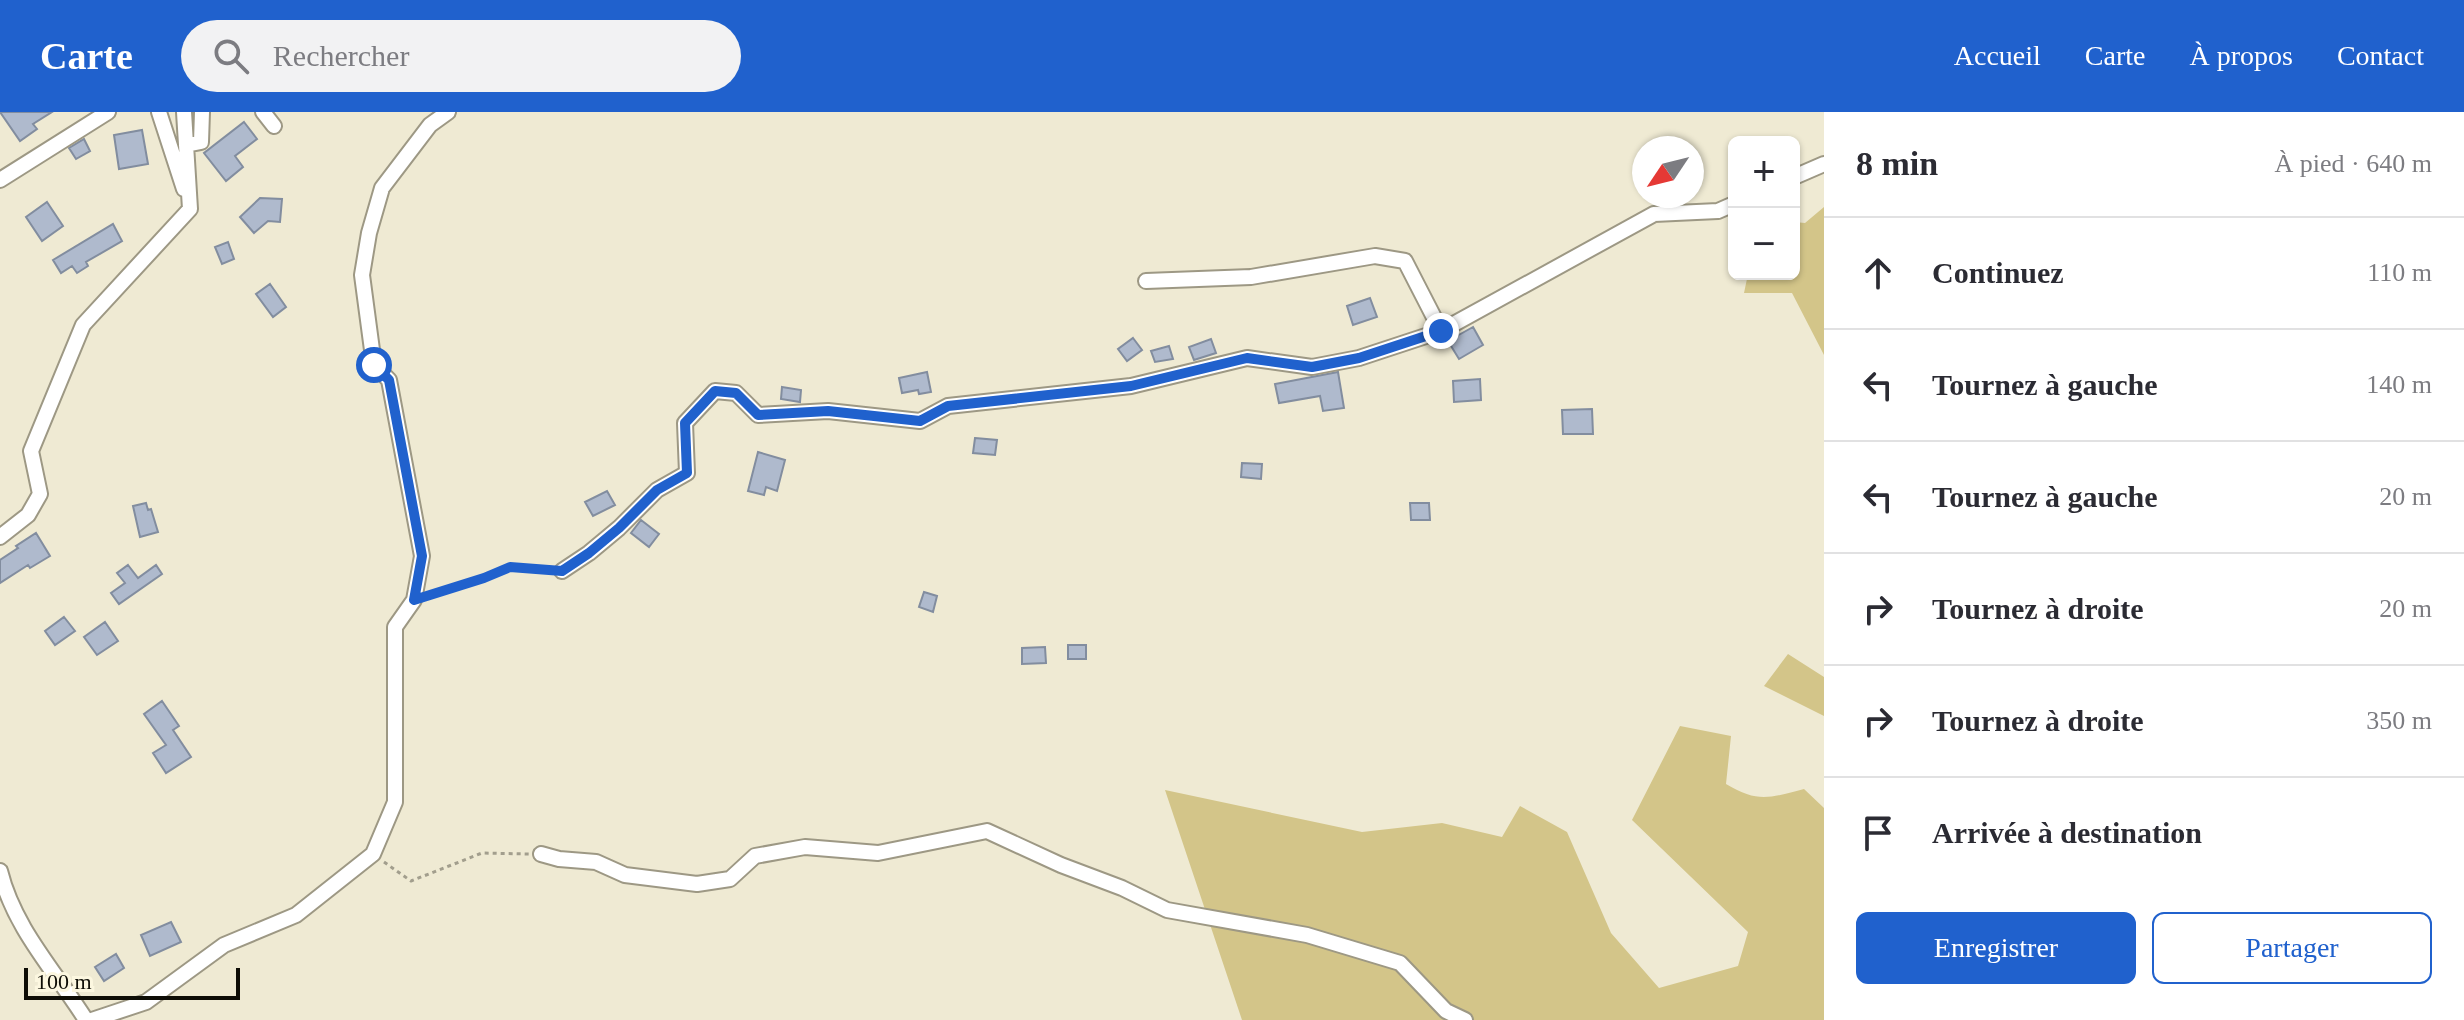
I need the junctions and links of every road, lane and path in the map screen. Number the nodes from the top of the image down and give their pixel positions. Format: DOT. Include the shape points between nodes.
graph roads {
  1 [pos="108,112"];
  2 [pos="159,112"];
  3 [pos="184,112"];
  4 [pos="202,112"];
  5 [pos="263,112"];
  6 [pos="448,112"];
  7 [pos="274,126"];
  8 [pos="186,145"];
  9 [pos="1824,164"];
  10 [pos="1800,174"];
  11 [pos="0,180"];
  12 [pos="1728,207"];
  13 [pos="190,209"];
  14 [pos="1146,281"];
  15 [pos="1441,331"];
  16 [pos="0,537"];
  17 [pos="562,571"];
  18 [pos="414,600"];
  19 [pos="373,854"];
  20 [pos="541,854"];
  21 [pos="0,871"];
  22 [pos="89,1020"];
  23 [pos="1465,1020"];
  1 -- 11 [label="street"];
  2 -- 13 [label="street"];
  3 -- 8 [label="street"];
  4 -- 8 [label="street" via="201,142"];
  5 -- 7 [label="street"];
  6 -- 18 [label="street" via="430,125 382,188 362,275 374,365 389,380 422,556"];
  8 -- 13 [label="street"];
  9 -- 10 [label="street"];
  12 -- 15 [label="street" via="1654,214"];
  13 -- 16 [label="street" via="83,325 31,451 40,494 28,515"];
  14 -- 15 [label="street" via="1251,277 1375,256 1405,261"];
  15 -- 17 [label="street" via="1312,367 1247,358 1131,386 948,406 920,421 828,411 758,415 736,393 715,391 685,423 687,473 657,490 609,537"];
  17 -- 18 [label="path" via="510,567"];
  18 -- 19 [label="street" via="395,627 395,802"];
  19 -- 20 [label="path" via="411,881 482,853"];
  19 -- 22 [label="street" via="296,915 224,945 146,1002"];
  20 -- 23 [label="street" via="596,862 625,875 697,884 730,879 755,856 805,847 878,853 987,831 1167,910 1307,935 1400,963 1446,1011"];
  21 -- 22 [label="street" via="5,893 32,944"];
}
